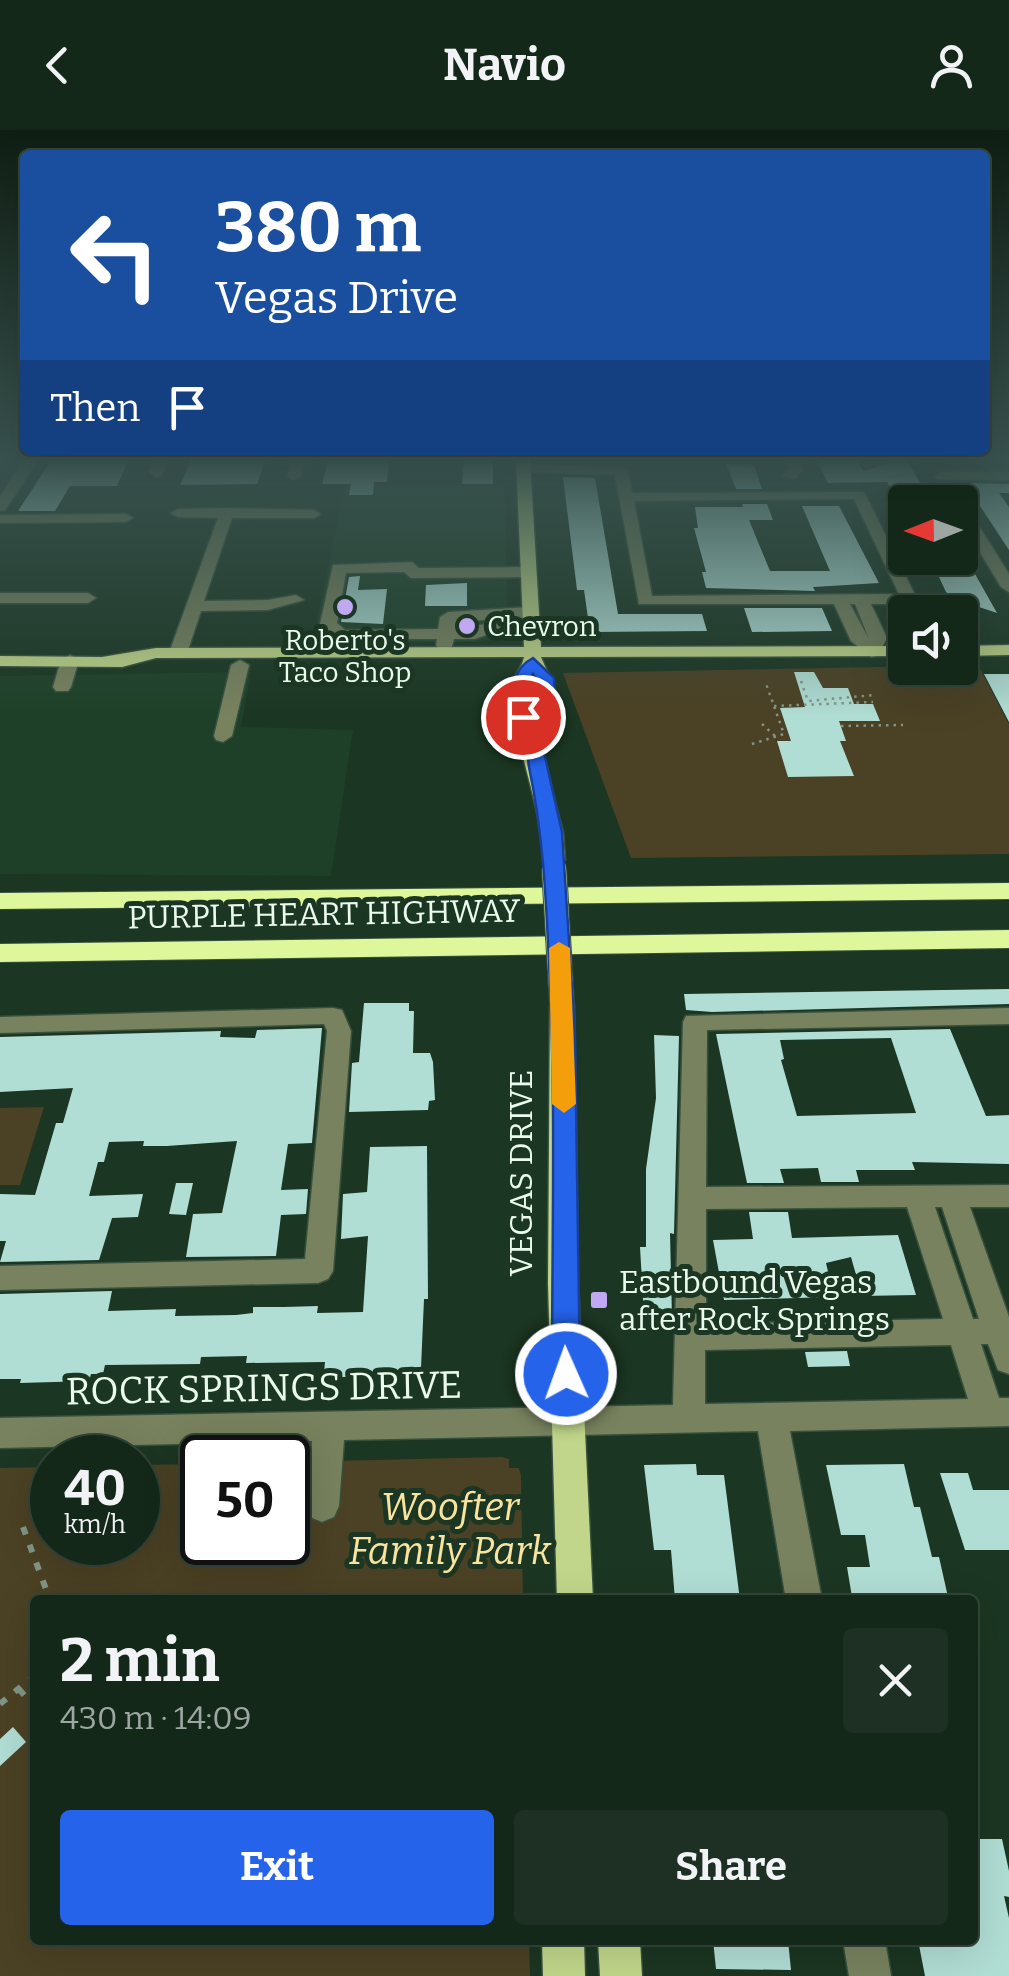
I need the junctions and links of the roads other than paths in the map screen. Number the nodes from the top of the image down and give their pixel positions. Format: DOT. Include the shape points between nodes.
graph roads {
  1 [pos="215,545"];
  2 [pos="527,545"];
  3 [pos="635,545"];
  4 [pos="883,545"];
  5 [pos="984,545"];
  6 [pos="528,572"];
  7 [pos="1009,587"];
  8 [pos="0,598"];
  9 [pos="88,598"];
  10 [pos="296,600"];
  11 [pos="840,600"];
  12 [pos="861,600"];
  13 [pos="194,606"];
  14 [pos="530,612"];
  15 [pos="445,642"];
  16 [pos="338,643"];
  17 [pos="1009,650"];
  18 [pos="978,651"];
  19 [pos="871,652"];
  20 [pos="888,652"];
  21 [pos="178,653"];
  22 [pos="533,657"];
  23 [pos="70,660"];
  24 [pos="108,660"];
  25 [pos="0,661"];
  26 [pos="240,666"];
  27 [pos="62,687"];
  28 [pos="223,736"];
  29 [pos="1009,891"];
  30 [pos="0,901"];
  31 [pos="1009,940"];
  32 [pos="373,949"];
  33 [pos="0,953"];
  34 [pos="0,968"];
  35 [pos="1009,1016"];
  36 [pos="0,1025"];
  37 [pos="952,1196"];
  38 [pos="1009,1196"];
  39 [pos="918,1197"];
  40 [pos="695,1198"];
  41 [pos="968,1240"];
  42 [pos="932,1241"];
  43 [pos="0,1278"];
  44 [pos="1004,1331"];
  45 [pos="961,1332"];
  46 [pos="692,1337"];
  47 [pos="1009,1361"];
  48 [pos="998,1412"];
  49 [pos="689,1420"];
  50 [pos="772,1420"];
  51 [pos="567,1422"];
  52 [pos="329,1426"];
  53 [pos="0,1433"];
  54 [pos="322,1506"];
  55 [pos="575,1595"];
  56 [pos="803,1595"];
  57 [pos="563,1945"];
  58 [pos="619,1945"];
  59 [pos="865,1945"];
  60 [pos="564,1976"];
  61 [pos="621,1976"];
  62 [pos="870,1976"];
  1 -- 13 [label="street"];
  2 -- 6 [label="main road, VEGAS DRIVE"];
  3 -- 11 [label="street" via="645,601"];
  4 -- 12 [label="street" via="909,599"];
  5 -- 7 [label="street"];
  6 -- 14 [label="main road, VEGAS DRIVE"];
  6 -- 16 [label="street" via="339,568 328,624"];
  8 -- 9 [label="street"];
  10 -- 13 [label="street"];
  11 -- 12 [label="street"];
  11 -- 19 [label="street"];
  12 -- 19 [label="street" via="878,638"];
  13 -- 21 [label="street"];
  14 -- 15 [label="street" via="491,612 494,626"];
  14 -- 22 [label="main road, VEGAS DRIVE"];
  15 -- 16 [label="main road"];
  15 -- 22 [label="main road"];
  16 -- 21 [label="main road"];
  17 -- 18 [label="main road"];
  19 -- 20 [label="main road"];
  19 -- 22 [label="main road" via="785,654 770,662"];
  21 -- 24 [label="main road"];
  22 -- 26 [label="main road"];
  22 -- 51 [label="main road, VEGAS DRIVE, bridge" via="522,679 523,717 552,832 562,1004"];
  23 -- 24 [label="main road"];
  23 -- 25 [label="main road"];
  23 -- 27 [label="street"];
  24 -- 26 [label="main road"];
  26 -- 28 [label="street"];
  29 -- 30 [label="highway, PURPLE HEART HIGHWAY"];
  31 -- 32 [label="highway, PURPLE HEART HIGHWAY"];
  32 -- 33 [label="highway, PURPLE HEART HIGHWAY"];
  32 -- 34 [label="highway"];
  35 -- 40 [label="street" via="696,1022"];
  36 -- 43 [label="street" via="333,1016 339,1032 318,1271"];
  37 -- 38 [label="street"];
  37 -- 39 [label="street"];
  37 -- 41 [label="street"];
  39 -- 40 [label="street"];
  39 -- 42 [label="street"];
  40 -- 46 [label="street"];
  41 -- 42 [label="street"];
  41 -- 44 [label="street"];
  42 -- 45 [label="street"];
  44 -- 45 [label="street"];
  44 -- 47 [label="street"];
  45 -- 46 [label="street"];
  45 -- 48 [label="street"];
  46 -- 49 [label="street"];
  48 -- 50 [label="street, ROCK SPRINGS DRIVE"];
  49 -- 50 [label="street, ROCK SPRINGS DRIVE"];
  49 -- 51 [label="street, ROCK SPRINGS DRIVE"];
  50 -- 56 [label="street"];
  51 -- 52 [label="street, ROCK SPRINGS DRIVE"];
  51 -- 55 [label="main road, VEGAS DRIVE"];
  52 -- 53 [label="street, ROCK SPRINGS DRIVE"];
  52 -- 54 [label="street"];
  57 -- 60 [label="main road"];
  58 -- 61 [label="main road"];
  59 -- 62 [label="street"];
}
